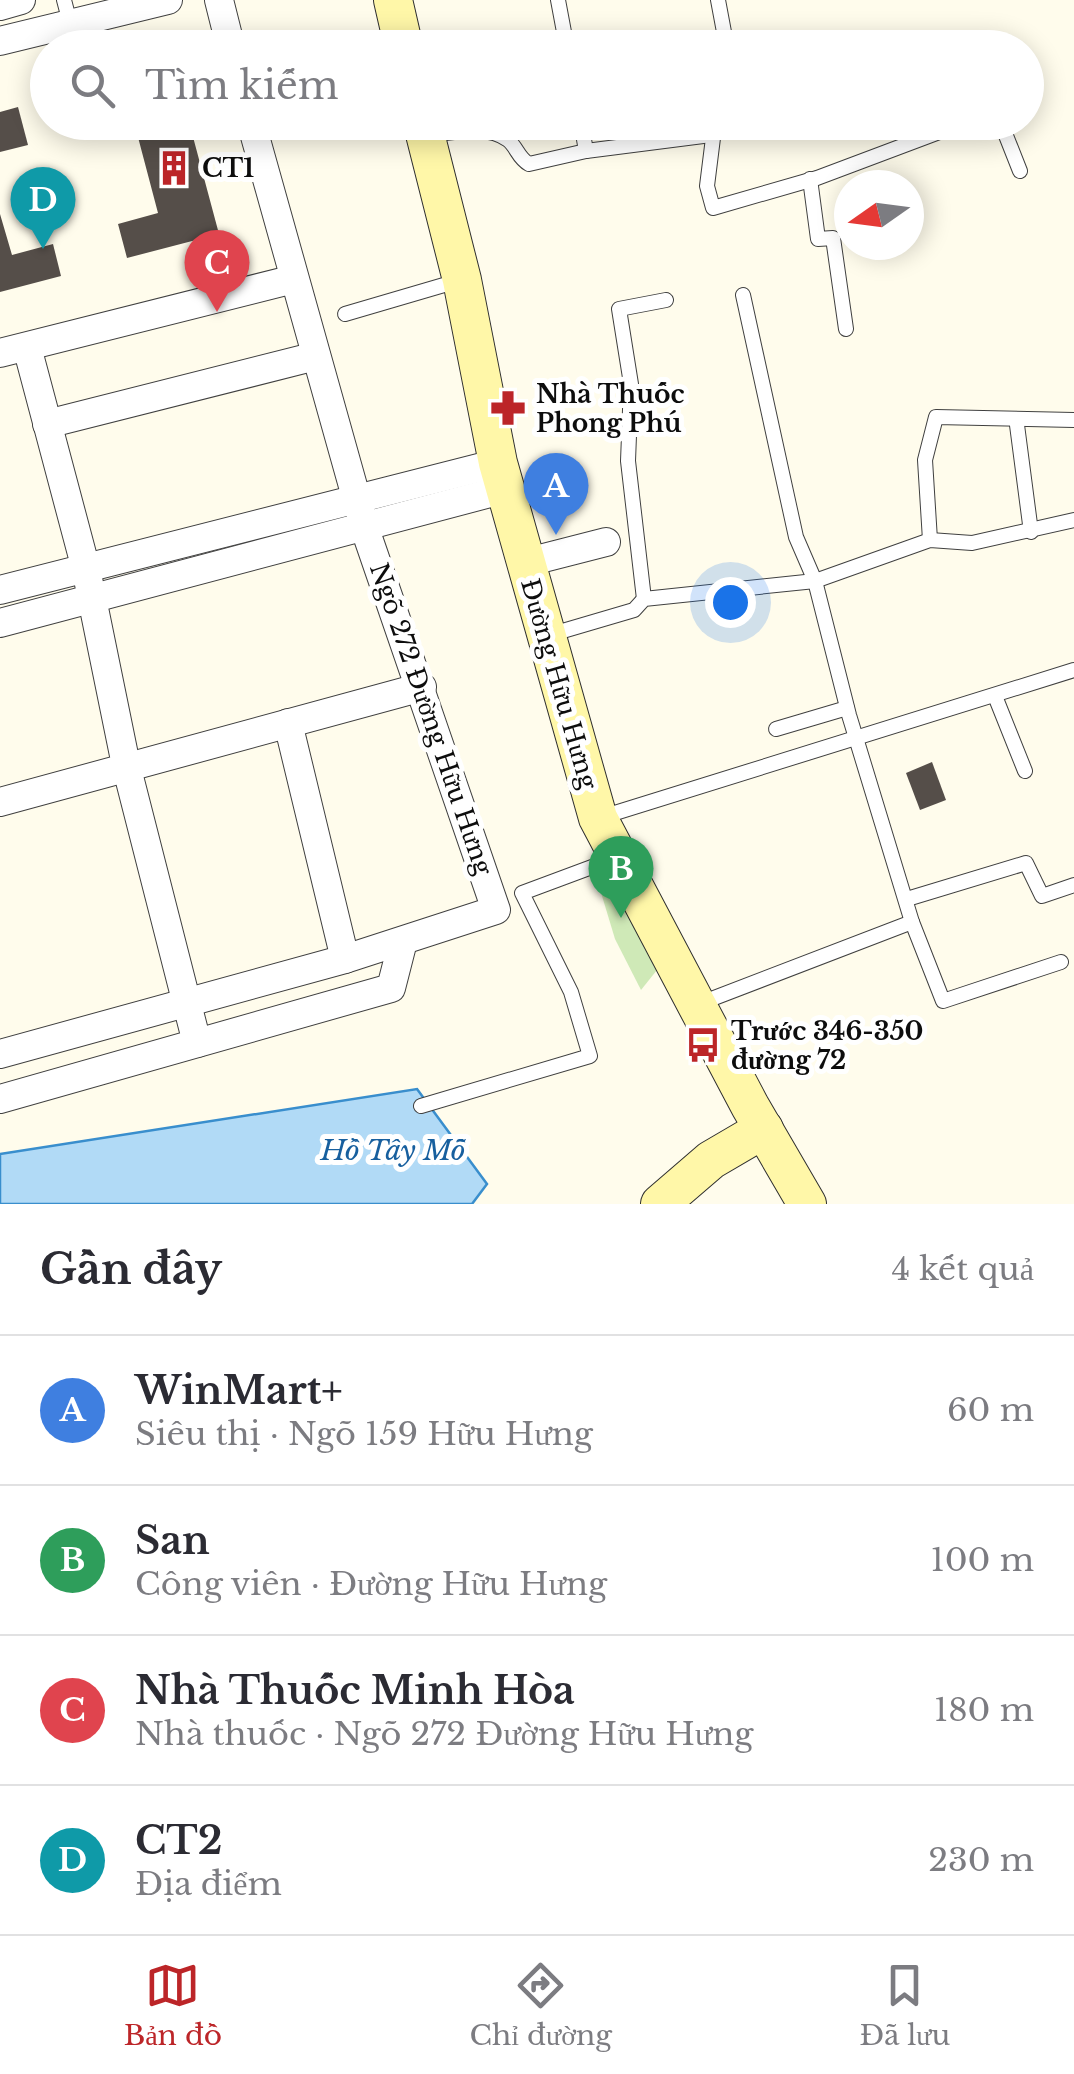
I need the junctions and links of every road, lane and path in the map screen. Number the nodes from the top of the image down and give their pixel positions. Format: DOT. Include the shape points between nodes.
graph roads {
  1 [pos="22,0"];
  2 [pos="168,0"];
  3 [pos="219,0"];
  4 [pos="393,0"];
  5 [pos="558,0"];
  6 [pos="718,0"];
  7 [pos="0,6"];
  8 [pos="67,12"];
  9 [pos="226,30"];
  10 [pos="400,30"];
  11 [pos="564,30"];
  12 [pos="724,30"];
  13 [pos="0,40"];
  14 [pos="255,140"];
  15 [pos="427,140"];
  16 [pos="507,140"];
  17 [pos="584,140"];
  18 [pos="650,140"];
  19 [pos="712,140"];
  20 [pos="920,140"];
  21 [pos="1008,140"];
  22 [pos="586,151"];
  23 [pos="1020,171"];
  24 [pos="810,179"];
  25 [pos="294,279"];
  26 [pos="462,280"];
  27 [pos="743,295"];
  28 [pos="666,300"];
  29 [pos="346,314"];
  30 [pos="846,329"];
  31 [pos="14,350"];
  32 [pos="316,356"];
  33 [pos="1074,420"];
  34 [pos="47,424"];
  35 [pos="1017,425"];
  36 [pos="502,476"];
  37 [pos="357,501"];
  38 [pos="1074,520"];
  39 [pos="365,528"];
  40 [pos="1031,532"];
  41 [pos="930,540"];
  42 [pos="606,542"];
  43 [pos="524,563"];
  44 [pos="86,569"];
  45 [pos="815,581"];
  46 [pos="0,590"];
  47 [pos="644,598"];
  48 [pos="92,599"];
  49 [pos="0,623"];
  50 [pos="546,636"];
  51 [pos="1074,670"];
  52 [pos="422,687"];
  53 [pos="995,696"];
  54 [pos="847,708"];
  55 [pos="288,723"];
  56 [pos="776,729"];
  57 [pos="856,740"];
  58 [pos="126,765"];
  59 [pos="1025,771"];
  60 [pos="0,802"];
  61 [pos="598,818"];
  62 [pos="616,858"];
  63 [pos="1074,885"];
  64 [pos="907,898"];
  65 [pos="912,922"];
  66 [pos="403,941"];
  67 [pos="345,959"];
  68 [pos="1061,962"];
  69 [pos="188,1003"];
  70 [pos="695,1005"];
  71 [pos="197,1043"];
  72 [pos="0,1054"];
  73 [pos="0,1099"];
  74 [pos="421,1106"];
  75 [pos="764,1129"];
  76 [pos="660,1204"];
  77 [pos="808,1204"];
  1 -- 7 [label="street"];
  2 -- 8 [label="street"];
  3 -- 9 [label="street"];
  4 -- 10 [label="main road"];
  5 -- 11 [label="lane"];
  6 -- 12 [label="lane"];
  8 -- 13 [label="street"];
  14 -- 25 [label="street, Ngõ 272 Đường Hữu Hưng"];
  15 -- 26 [label="main road, Đường Hữu Hưng"];
  16 -- 22 [label="lane" via="529,164"];
  17 -- 22 [label="lane"];
  18 -- 22 [label="lane"];
  19 -- 24 [label="lane" via="707,186 713,208"];
  20 -- 24 [label="lane"];
  21 -- 23 [label="lane"];
  24 -- 30 [label="lane" via="818,239 833,238"];
  25 -- 31 [label="street"];
  25 -- 32 [label="street, Ngõ 272 Đường Hữu Hưng"];
  26 -- 29 [label="lane"];
  26 -- 36 [label="main road, Đường Hữu Hưng"];
  27 -- 45 [label="lane" via="796,537"];
  28 -- 47 [label="lane" via="619,309 631,384 628,462"];
  31 -- 34 [label="street"];
  32 -- 34 [label="street"];
  32 -- 37 [label="street, Ngõ 272 Đường Hữu Hưng"];
  33 -- 41 [label="lane" via="936,417 925,460"];
  34 -- 44 [label="street"];
  35 -- 40 [label="lane"];
  36 -- 37 [label="street"];
  36 -- 39 [label="street, Ngõ 272 Đường Hữu Hưng"];
  36 -- 43 [label="main road, Đường Hữu Hưng"];
  37 -- 39 [label="street, Ngõ 272 Đường Hữu Hưng"];
  37 -- 44 [label="street"];
  38 -- 40 [label="lane"];
  39 -- 48 [label="street"];
  39 -- 52 [label="street, Ngõ 272 Đường Hữu Hưng"];
  40 -- 41 [label="lane" via="972,543"];
  41 -- 45 [label="lane"];
  42 -- 43 [label="street"];
  43 -- 50 [label="main road, Đường Hữu Hưng"];
  44 -- 46 [label="street"];
  44 -- 48 [label="street"];
  45 -- 47 [label="lane"];
  45 -- 54 [label="lane"];
  47 -- 50 [label="lane" via="634,610"];
  48 -- 49 [label="street"];
  48 -- 58 [label="street"];
  50 -- 61 [label="main road, Đường Hữu Hưng"];
  51 -- 53 [label="lane"];
  52 -- 55 [label="street"];
  52 -- 66 [label="street, Ngõ 272 Đường Hữu Hưng" via="496,910"];
  53 -- 57 [label="lane"];
  53 -- 59 [label="lane"];
  54 -- 56 [label="lane"];
  54 -- 57 [label="lane"];
  55 -- 58 [label="street"];
  55 -- 67 [label="street"];
  57 -- 61 [label="lane"];
  57 -- 64 [label="lane"];
  58 -- 60 [label="street"];
  58 -- 69 [label="street"];
  61 -- 62 [label="main road, Đường Hữu Hưng"];
  62 -- 70 [label="main road, Đường Hữu Hưng"];
  62 -- 74 [label="lane" via="522,893 571,992 590,1056"];
  63 -- 64 [label="lane" via="1042,896 1026,862"];
  64 -- 65 [label="lane"];
  65 -- 68 [label="lane" via="942,1001"];
  65 -- 70 [label="lane"];
  66 -- 67 [label="street"];
  66 -- 71 [label="street" via="391,988"];
  67 -- 69 [label="street"];
  69 -- 71 [label="street"];
  69 -- 72 [label="street"];
  70 -- 75 [label="main road, Đường Hữu Hưng"];
  71 -- 73 [label="street"];
  75 -- 76 [label="main road" via="711,1160"];
  75 -- 77 [label="main road, Đường Hữu Hưng"];
}
